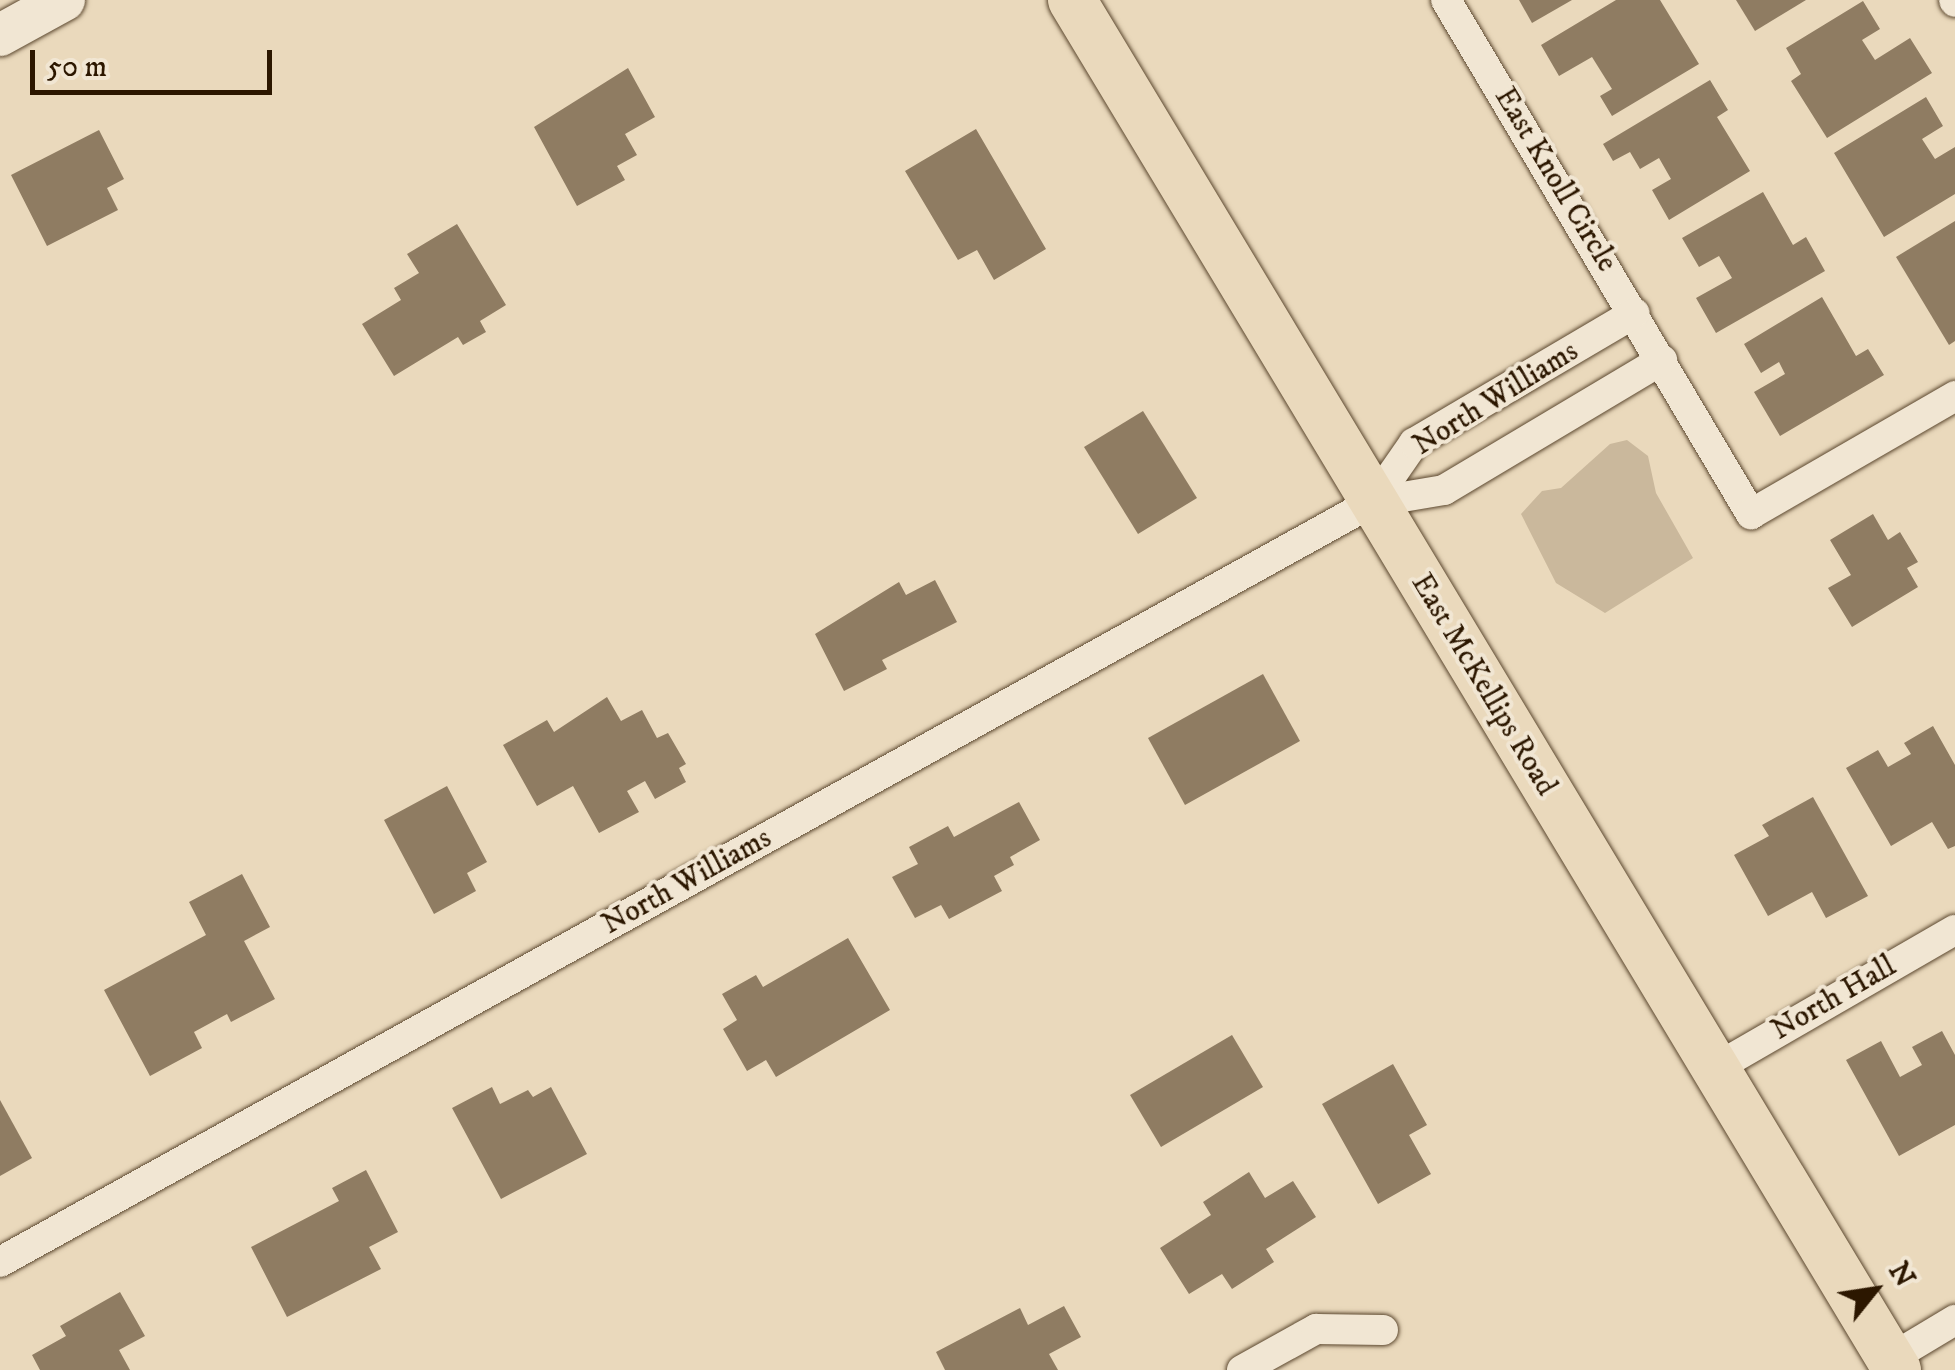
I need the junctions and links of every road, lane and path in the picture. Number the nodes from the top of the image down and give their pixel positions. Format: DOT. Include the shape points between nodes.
graph roads {
  1 [pos="64,0"];
  2 [pos="1072,0"];
  3 [pos="1446,0"];
  4 [pos="0,35"];
  5 [pos="1635,313"];
  6 [pos="1662,360"];
  7 [pos="1515,383"];
  8 [pos="1955,396"];
  9 [pos="1544,430"];
  10 [pos="1373,502"];
  11 [pos="1955,930"];
  12 [pos="1714,1069"];
  13 [pos="0,1262"];
  14 [pos="1955,1320"];
  15 [pos="1383,1330"];
  16 [pos="1893,1364"];
  17 [pos="1242,1370"];
  1 -- 4 [label="street"];
  2 -- 10 [label="main road, East McKellips Road"];
  3 -- 5 [label="street, East Knoll Circle"];
  5 -- 6 [label="street, East Knoll Circle"];
  5 -- 7 [label="street, North Williams"];
  6 -- 8 [label="street, East Knoll Circle" via="1751,514"];
  6 -- 9 [label="street, North Williams"];
  7 -- 9 [label="street"];
  7 -- 10 [label="street, North Williams" via="1414,442"];
  9 -- 10 [label="street, North Williams" via="1444,490"];
  10 -- 12 [label="main road, East McKellips Road"];
  10 -- 13 [label="street, North Williams"];
  11 -- 12 [label="street, North Hall"];
  12 -- 16 [label="main road, East McKellips Road"];
  14 -- 16 [label="street"];
  15 -- 17 [label="street" via="1316,1329"];
}
